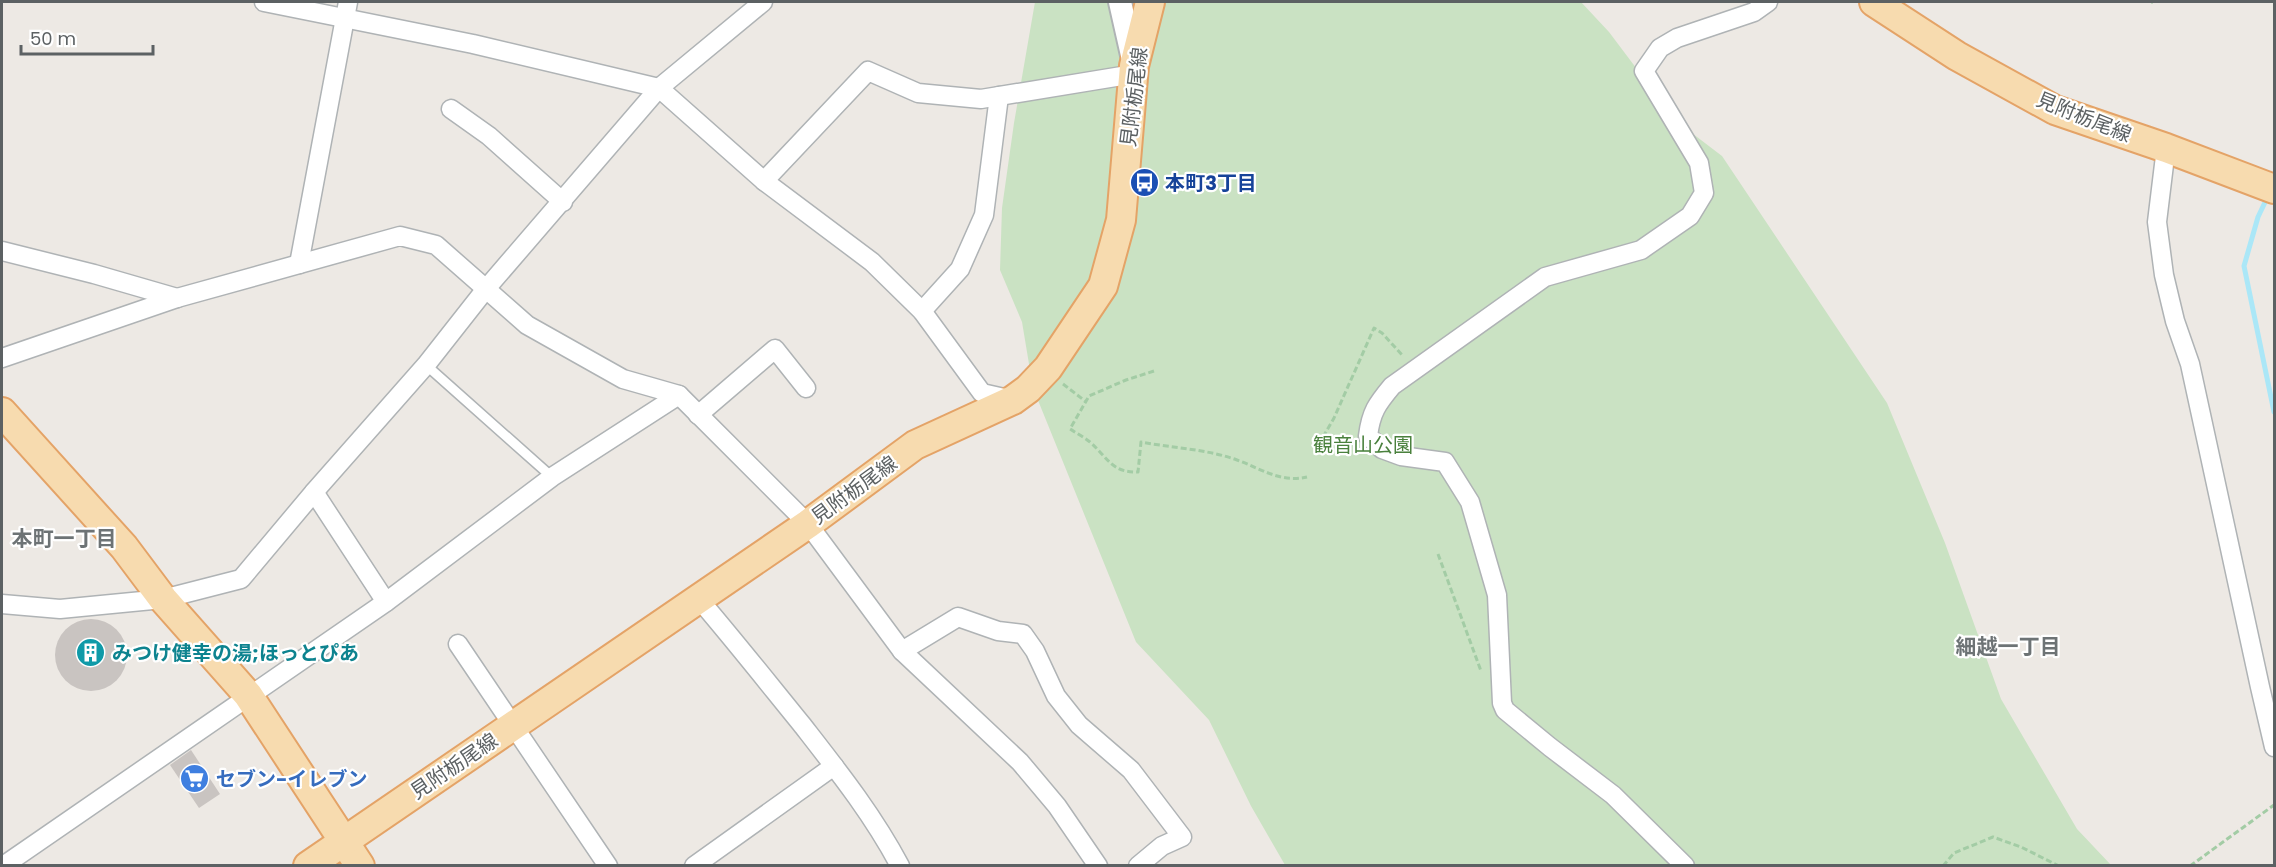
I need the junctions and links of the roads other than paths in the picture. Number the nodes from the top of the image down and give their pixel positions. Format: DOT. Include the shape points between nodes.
graph roads {
  1 [pos="264,2"];
  2 [pos="763,2"];
  3 [pos="1120,2"];
  4 [pos="1150,2"];
  5 [pos="1768,2"];
  6 [pos="1874,2"];
  7 [pos="346,10"];
  8 [pos="1134,70"];
  9 [pos="659,88"];
  10 [pos="999,96"];
  11 [pos="451,109"];
  12 [pos="2166,148"];
  13 [pos="764,182"];
  14 [pos="2270,187"];
  15 [pos="563,202"];
  16 [pos="2,251"];
  17 [pos="299,264"];
  18 [pos="486,290"];
  19 [pos="177,298"];
  20 [pos="922,311"];
  21 [pos="2,358"];
  22 [pos="426,365"];
  23 [pos="806,388"];
  24 [pos="679,396"];
  25 [pos="1013,400"];
  26 [pos="2,412"];
  27 [pos="698,414"];
  28 [pos="552,477"];
  29 [pos="314,492"];
  30 [pos="808,524"];
  31 [pos="163,598"];
  32 [pos="698,598"];
  33 [pos="386,602"];
  34 [pos="2,604"];
  35 [pos="458,644"];
  36 [pos="902,651"];
  37 [pos="2267,682"];
  38 [pos="248,695"];
  39 [pos="514,726"];
  40 [pos="2274,747"];
  41 [pos="834,766"];
  42 [pos="344,841"];
  43 [pos="3,866"];
  44 [pos="308,866"];
  45 [pos="360,866"];
  46 [pos="608,866"];
  47 [pos="694,866"];
  48 [pos="900,866"];
  49 [pos="1098,866"];
  50 [pos="1138,866"];
  51 [pos="1685,866"];
  1 -- 7 [label="street"];
  2 -- 9 [label="street"];
  3 -- 8 [label="street"];
  4 -- 8 [label="main road, 見附栃尾線"];
  5 -- 51 [label="street" via="1754,12 1677,38 1660,48 1644,70 1699,163 1704,193 1690,216 1641,250 1545,277 1392,386 1370,417 1368,436 1382,449 1401,456 1445,462 1470,502 1497,595 1502,703 1506,710 1613,795"];
  6 -- 12 [label="main road, 見附栃尾線" via="1958,56 2055,110"];
  7 -- 9 [label="street"];
  7 -- 17 [label="street"];
  8 -- 10 [label="street"];
  8 -- 25 [label="main road, 見附栃尾線" via="1122,220 1103,286 1048,368"];
  9 -- 13 [label="street"];
  9 -- 15 [label="street"];
  10 -- 13 [label="street" via="981,99 918,93 868,71"];
  10 -- 20 [label="street" via="984,215 960,269"];
  11 -- 15 [label="street" via="489,136"];
  12 -- 14 [label="main road, 見附栃尾線"];
  12 -- 37 [label="street" via="2157,222 2164,275 2190,364"];
  13 -- 20 [label="street" via="872,262"];
  15 -- 18 [label="street"];
  16 -- 19 [label="street"];
  17 -- 18 [label="street" via="400,236 436,244"];
  17 -- 19 [label="street"];
  18 -- 22 [label="street"];
  18 -- 24 [label="street" via="527,325 623,379"];
  19 -- 21 [label="street"];
  20 -- 25 [label="street" via="982,393"];
  22 -- 28 [label="lane"];
  22 -- 29 [label="street"];
  23 -- 27 [label="street" via="775,349"];
  24 -- 27 [label="street"];
  24 -- 28 [label="street"];
  25 -- 30 [label="main road, 見附栃尾線" via="915,445"];
  26 -- 31 [label="main road" via="124,547"];
  27 -- 30 [label="street"];
  28 -- 33 [label="street"];
  29 -- 31 [label="street" via="241,579"];
  29 -- 33 [label="street"];
  30 -- 32 [label="main road, 見附栃尾線"];
  30 -- 36 [label="street"];
  31 -- 34 [label="street" via="60,609"];
  31 -- 38 [label="main road"];
  32 -- 39 [label="main road, 見附栃尾線"];
  32 -- 41 [label="street"];
  33 -- 38 [label="street"];
  35 -- 39 [label="street"];
  36 -- 49 [label="street" via="1020,762 1057,806"];
  36 -- 50 [label="street" via="958,617 998,631 1023,634 1056,696 1079,725 1131,770 1182,837 1162,846"];
  37 -- 40 [label="street"];
  38 -- 42 [label="main road"];
  38 -- 43 [label="street"];
  39 -- 42 [label="main road, 見附栃尾線"];
  39 -- 46 [label="street"];
  41 -- 47 [label="street"];
  41 -- 48 [label="street" via="882,831"];
  42 -- 44 [label="main road, 見附栃尾線"];
  42 -- 45 [label="main road"];
}
